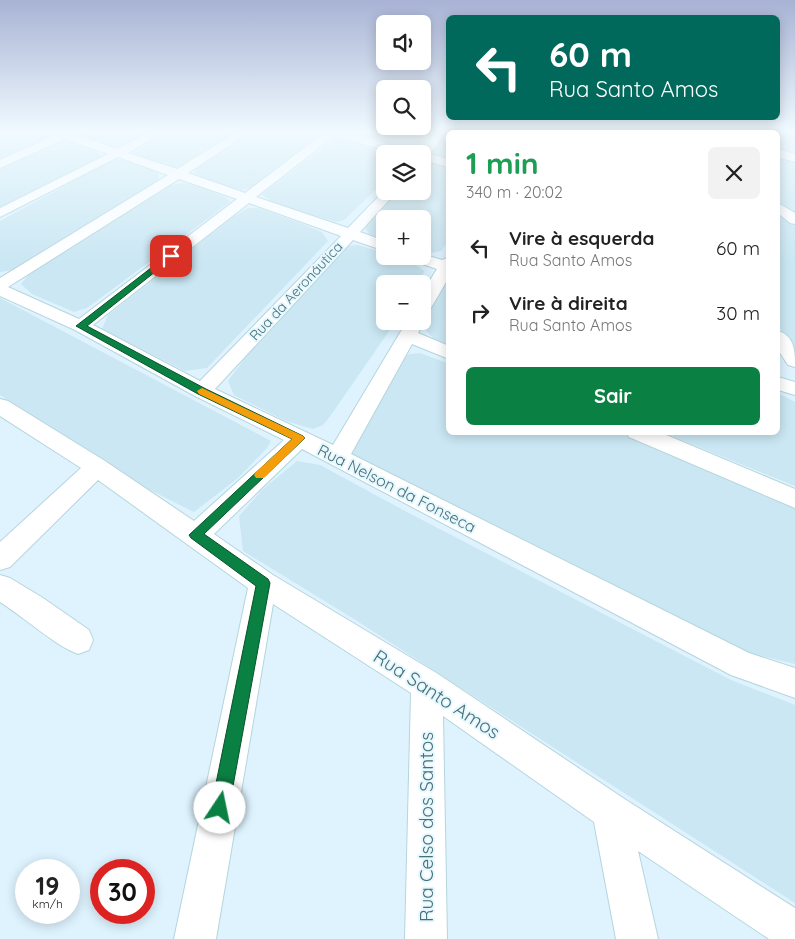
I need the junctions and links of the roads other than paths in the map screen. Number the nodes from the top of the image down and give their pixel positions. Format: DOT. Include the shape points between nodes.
graph roads {
  1 [pos="74,176"];
  2 [pos="173,176"];
  3 [pos="181,176"];
  4 [pos="276,176"];
  5 [pos="247,198"];
  6 [pos="382,200"];
  7 [pos="780,209"];
  8 [pos="0,213"];
  9 [pos="795,220"];
  10 [pos="350,234"];
  11 [pos="376,243"];
  12 [pos="431,261"];
  13 [pos="446,265"];
  14 [pos="446,269"];
  15 [pos="0,286"];
  16 [pos="0,290"];
  17 [pos="431,294"];
  18 [pos="81,326"];
  19 [pos="411,330"];
  20 [pos="414,330"];
  21 [pos="780,340"];
  22 [pos="446,351"];
  23 [pos="795,361"];
  24 [pos="780,384"];
  25 [pos="795,389"];
  26 [pos="202,391"];
  27 [pos="1,408"];
  28 [pos="644,435"];
  29 [pos="300,438"];
  30 [pos="337,458"];
  31 [pos="97,467"];
  32 [pos="795,499"];
  33 [pos="196,535"];
  34 [pos="0,559"];
  35 [pos="263,583"];
  36 [pos="0,587"];
  37 [pos="78,640"];
  38 [pos="795,683"];
  39 [pos="427,685"];
  40 [pos="610,812"];
  41 [pos="795,932"];
  42 [pos="194,939"];
  43 [pos="426,939"];
  44 [pos="638,939"];
  1 -- 8 [label="street"];
  2 -- 15 [label="street"];
  3 -- 5 [label="street"];
  4 -- 5 [label="street"];
  5 -- 10 [label="street"];
  5 -- 18 [label="street"];
  6 -- 10 [label="street, Rua da Aeronáutica"];
  7 -- 9 [label="street"];
  10 -- 11 [label="street"];
  10 -- 26 [label="street, Rua da Aeronáutica"];
  12 -- 13 [label="street"];
  14 -- 17 [label="street"];
  16 -- 18 [label="street, Rua Nelson da Fonseca"];
  18 -- 26 [label="street, Rua Nelson da Fonseca"];
  19 -- 30 [label="street"];
  20 -- 22 [label="street"];
  21 -- 23 [label="street"];
  24 -- 25 [label="street"];
  26 -- 29 [label="street, Rua Nelson da Fonseca"];
  27 -- 31 [label="street, Rua Santo Amos"];
  28 -- 32 [label="street"];
  29 -- 30 [label="street, Rua Nelson da Fonseca"];
  29 -- 33 [label="street"];
  30 -- 38 [label="street, Rua Nelson da Fonseca" via="742,665"];
  31 -- 33 [label="street, Rua Santo Amos"];
  31 -- 34 [label="street"];
  33 -- 35 [label="street, Rua Santo Amos"];
  35 -- 39 [label="street, Rua Santo Amos"];
  35 -- 42 [label="street"];
  36 -- 37 [label="street"];
  39 -- 40 [label="street, Rua Santo Amos"];
  39 -- 43 [label="street, Rua Celso dos Santos"];
  40 -- 41 [label="street, Rua Santo Amos"];
  40 -- 44 [label="street"];
}
